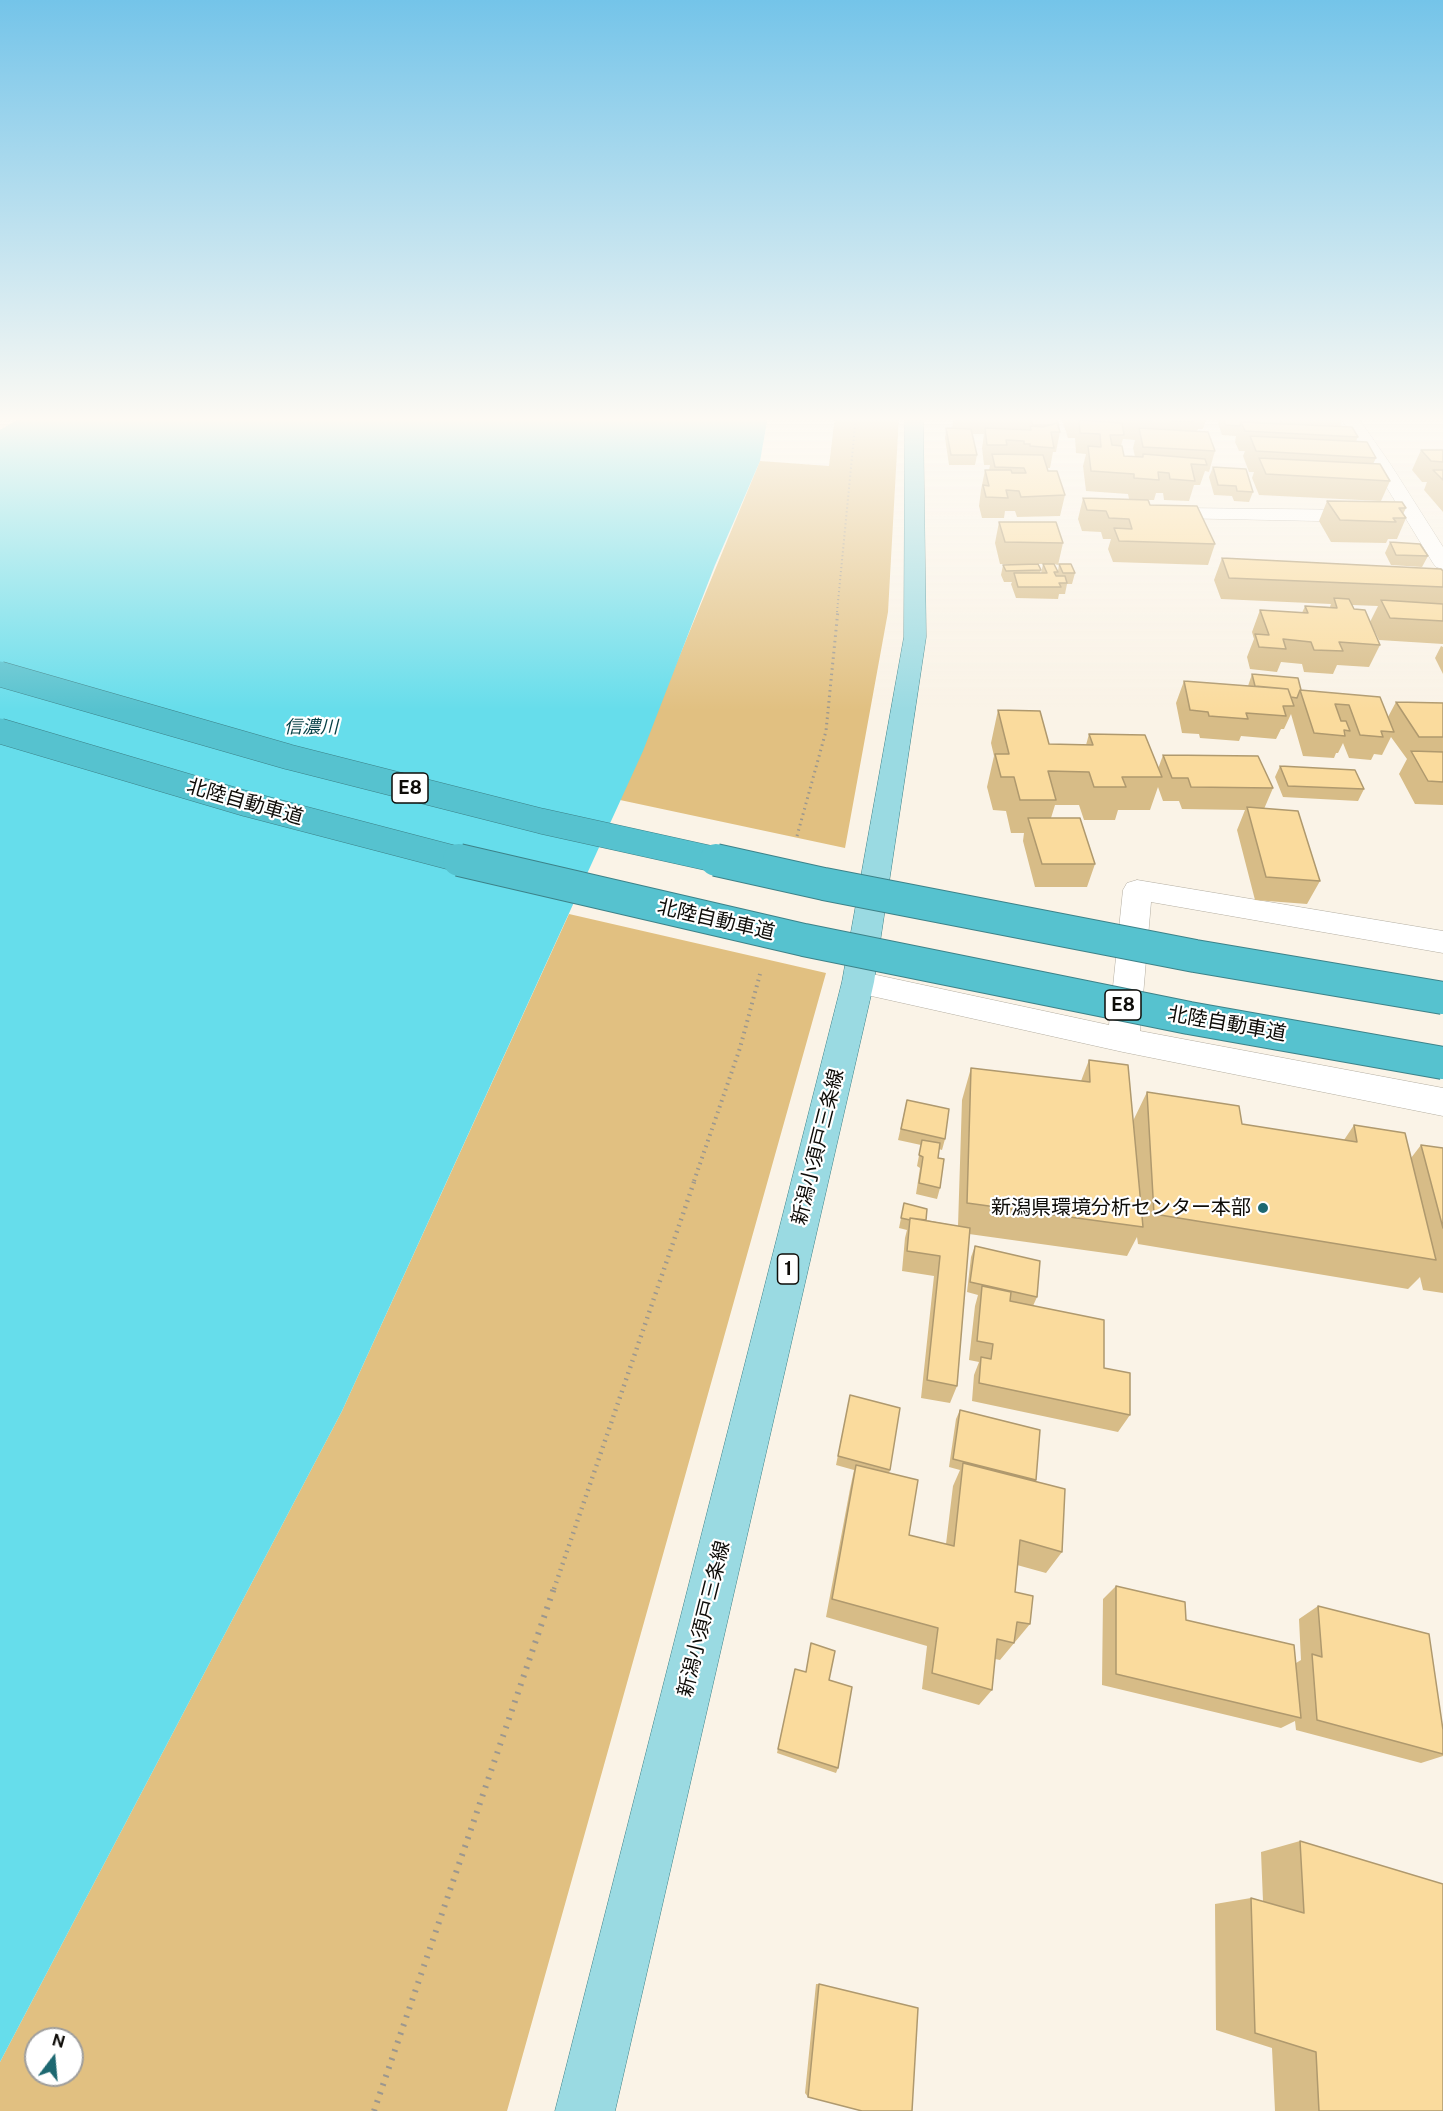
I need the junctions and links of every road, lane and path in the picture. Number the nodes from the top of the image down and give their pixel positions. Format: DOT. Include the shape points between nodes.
graph roads {
  1 [pos="847,515"];
  2 [pos="914,515"];
  3 [pos="1240,515"];
  4 [pos="1413,516"];
  5 [pos="1443,564"];
  6 [pos="0,674"];
  7 [pos="0,731"];
  8 [pos="795,844"];
  9 [pos="1443,942"];
  10 [pos="762,968"];
  11 [pos="858,982"];
  12 [pos="1443,998"];
  13 [pos="1123,1040"];
  14 [pos="1443,1063"];
  15 [pos="1443,1102"];
  16 [pos="374,2111"];
  17 [pos="585,2111"];
  1 -- 8 [label="path" via="826,731"];
  2 -- 11 [label="main road, 新潟小須戸三条線 / 1" via="915,637"];
  3 -- 4 [label="street"];
  4 -- 5 [label="street"];
  6 -- 12 [label="highway, E8, bridge" via="289,757 552,824 824,884 1195,956"];
  7 -- 14 [label="highway, 北陸自動車道 / E8, bridge" via="247,804 536,879 804,940 1165,1013"];
  9 -- 13 [label="street" via="1137,890"];
  10 -- 16 [label="path" via="740,1048"];
  11 -- 13 [label="street"];
  11 -- 17 [label="main road, 新潟小須戸三条線 / 1"];
  13 -- 15 [label="street"];
}
